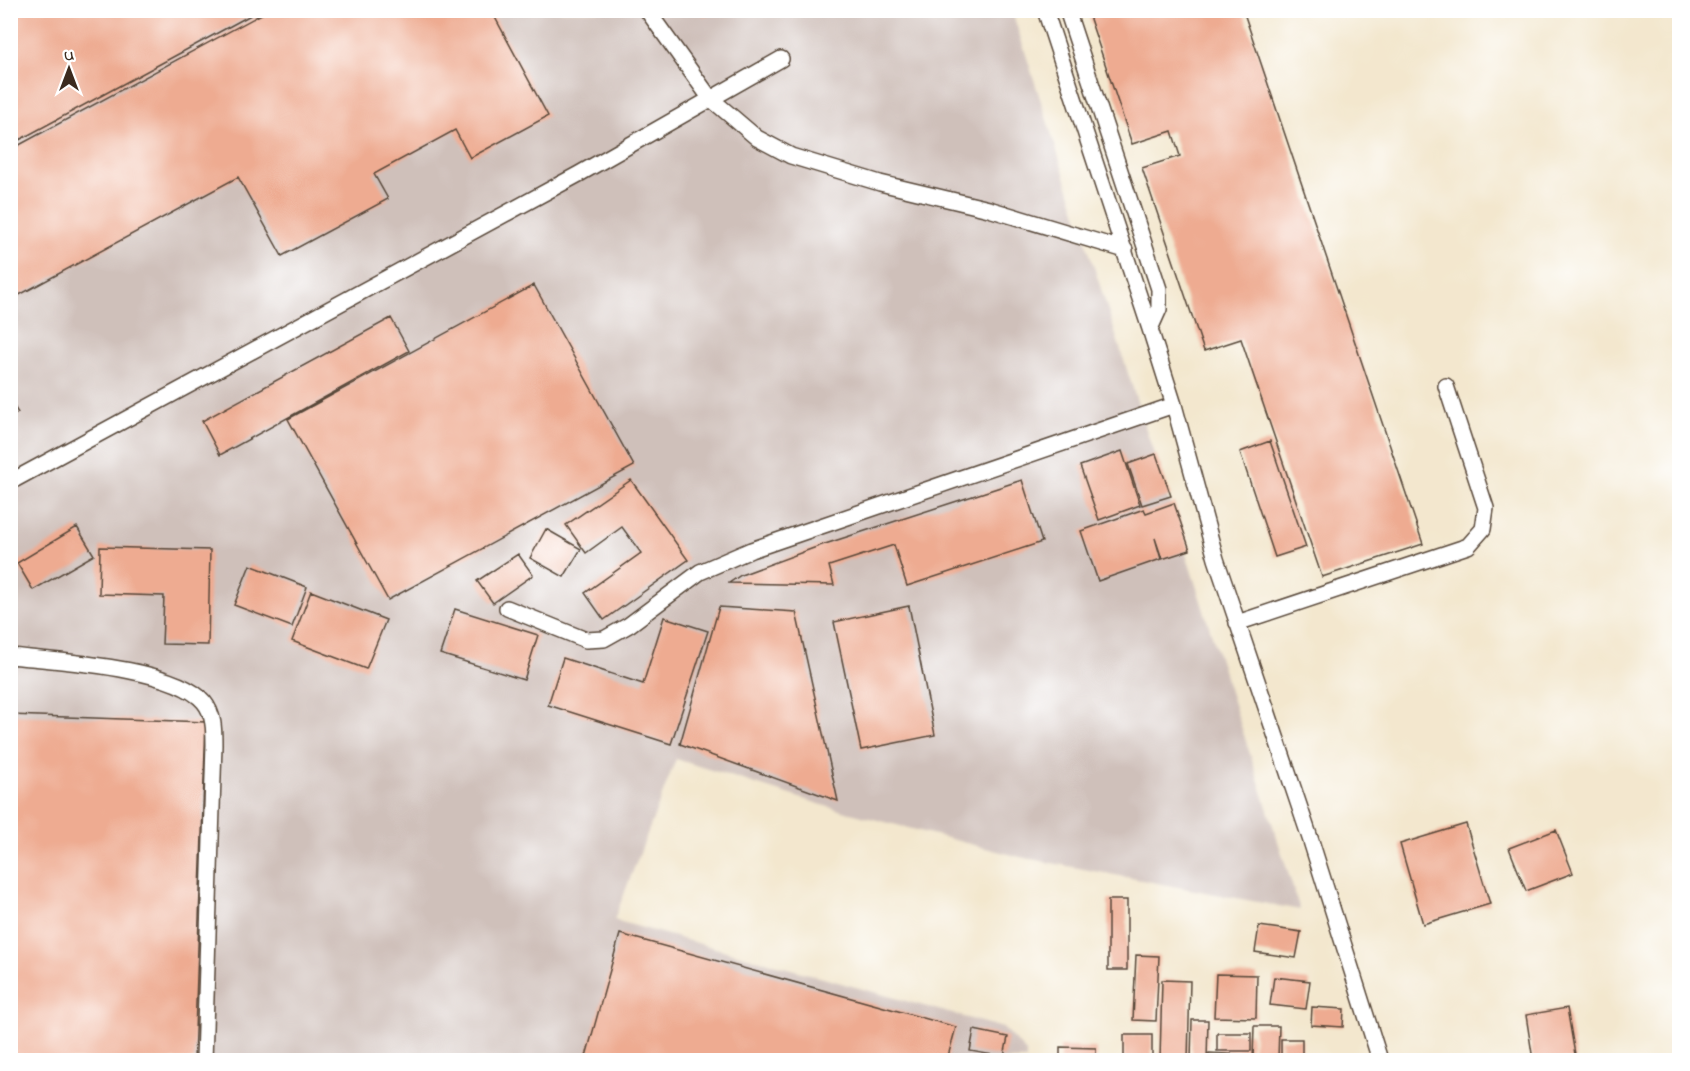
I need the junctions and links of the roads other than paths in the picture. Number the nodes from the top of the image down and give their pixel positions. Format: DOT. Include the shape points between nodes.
graph roads {
  1 [pos="647,10"];
  2 [pos="1045,10"];
  3 [pos="1067,10"];
  4 [pos="781,59"];
  5 [pos="710,98"];
  6 [pos="1125,250"];
  7 [pos="1150,329"];
  8 [pos="1446,386"];
  9 [pos="1174,405"];
  10 [pos="10,482"];
  11 [pos="507,608"];
  12 [pos="1237,623"];
  13 [pos="10,656"];
  14 [pos="204,1060"];
  15 [pos="1380,1060"];
  1 -- 5 [label="lane"];
  2 -- 6 [label="lane"];
  3 -- 7 [label="lane" via="1160,289 1160,309"];
  4 -- 5 [label="lane"];
  5 -- 6 [label="lane" via="757,138 791,156"];
  5 -- 10 [label="lane" via="579,174"];
  6 -- 7 [label="lane"];
  7 -- 9 [label="lane"];
  8 -- 12 [label="lane" via="1486,508 1483,530 1468,546"];
  9 -- 11 [label="lane" via="751,550 700,572 604,639 586,640"];
  9 -- 12 [label="lane"];
  12 -- 15 [label="lane"];
  13 -- 14 [label="lane" via="142,674 182,685 204,702 211,714 214,745"];
}
